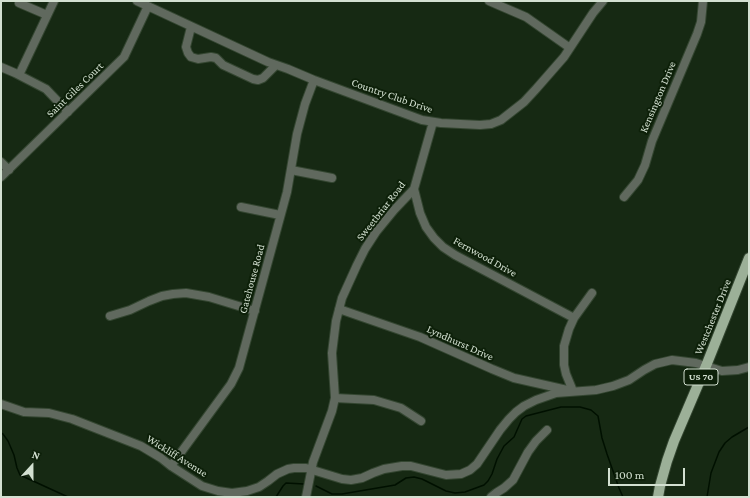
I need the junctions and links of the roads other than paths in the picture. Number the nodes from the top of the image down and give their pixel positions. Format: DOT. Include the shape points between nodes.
graph roads {
  1 [pos="54,1"];
  2 [pos="137,1"];
  3 [pos="489,1"];
  4 [pos="603,1"];
  5 [pos="702,1"];
  6 [pos="19,3"];
  7 [pos="148,6"];
  8 [pos="47,15"];
  9 [pos="191,27"];
  10 [pos="570,48"];
  11 [pos="276,65"];
  12 [pos="1,67"];
  13 [pos="20,76"];
  14 [pos="314,80"];
  15 [pos="68,112"];
  16 [pos="433,122"];
  17 [pos="1,162"];
  18 [pos="9,170"];
  19 [pos="290,170"];
  20 [pos="1,177"];
  21 [pos="332,178"];
  22 [pos="414,189"];
  23 [pos="624,197"];
  24 [pos="241,207"];
  25 [pos="280,215"];
  26 [pos="749,258"];
  27 [pos="592,293"];
  28 [pos="339,309"];
  29 [pos="255,310"];
  30 [pos="110,316"];
  31 [pos="574,318"];
  32 [pos="706,366"];
  33 [pos="749,367"];
  34 [pos="573,391"];
  35 [pos="335,398"];
  36 [pos="1,404"];
  37 [pos="421,421"];
  38 [pos="547,430"];
  39 [pos="171,466"];
  40 [pos="312,469"];
  41 [pos="306,497"];
  42 [pos="491,497"];
  43 [pos="658,497"];
  1 -- 8 [label="street"];
  2 -- 7 [label="street, Country Club Drive"];
  3 -- 10 [label="street" via="526,18"];
  4 -- 10 [label="street, Country Club Drive" via="592,13"];
  5 -- 23 [label="street, Kensington Drive" via="701,22 697,34 652,141 645,166 638,180"];
  6 -- 8 [label="street"];
  7 -- 9 [label="street, Country Club Drive"];
  7 -- 15 [label="street, Saint Giles Court" via="124,57"];
  8 -- 13 [label="street"];
  9 -- 11 [label="street, Country Club Drive"];
  9 -- 11 [label="street" via="186,47 191,57 216,58 223,65 258,80"];
  10 -- 16 [label="street, Country Club Drive" via="524,102 501,120 480,126"];
  11 -- 14 [label="street, Country Club Drive"];
  12 -- 13 [label="street"];
  13 -- 15 [label="street" via="46,89"];
  14 -- 16 [label="street, Country Club Drive"];
  14 -- 19 [label="street, Gatehouse Road" via="297,134"];
  15 -- 18 [label="street, Saint Giles Court"];
  16 -- 22 [label="street, Sweetbriar Road"];
  17 -- 18 [label="street"];
  18 -- 20 [label="street, Saint Giles Court"];
  19 -- 21 [label="street"];
  19 -- 25 [label="street, Gatehouse Road"];
  22 -- 28 [label="street, Sweetbriar Road" via="376,232 365,249 356,264"];
  22 -- 31 [label="street, Fernwood Drive" via="426,228 443,247"];
  24 -- 25 [label="street"];
  25 -- 29 [label="street, Gatehouse Road"];
  26 -- 32 [label="main road, Westchester Drive / US 70"];
  27 -- 31 [label="street"];
  28 -- 34 [label="street, Lyndhurst Drive" via="420,337 514,378"];
  28 -- 35 [label="street, Sweetbriar Road" via="332,353"];
  29 -- 30 [label="street" via="186,293 162,296"];
  29 -- 39 [label="street, Gatehouse Road" via="239,368 231,384"];
  31 -- 34 [label="street" via="566,337 564,355 566,374"];
  32 -- 33 [label="street, Wickliff Avenue" via="725,371"];
  32 -- 34 [label="street, Wickliff Avenue" via="672,360 655,364 629,380 613,386"];
  32 -- 43 [label="main road, Westchester Drive / US 70" via="674,441"];
  34 -- 40 [label="street, Wickliff Avenue" via="556,393 524,406 500,430 477,464 461,474 446,475 402,466 351,480"];
  35 -- 37 [label="street" via="374,400 401,408"];
  35 -- 40 [label="street, Sweetbriar Road"];
  36 -- 39 [label="street, Wickliff Avenue" via="24,412 48,413 72,419 141,446"];
  38 -- 42 [label="street" via="536,440 513,480"];
  39 -- 40 [label="street, Wickliff Avenue" via="202,486 232,493 259,487 288,469"];
  40 -- 41 [label="street, Sweetbriar Road"];
}
